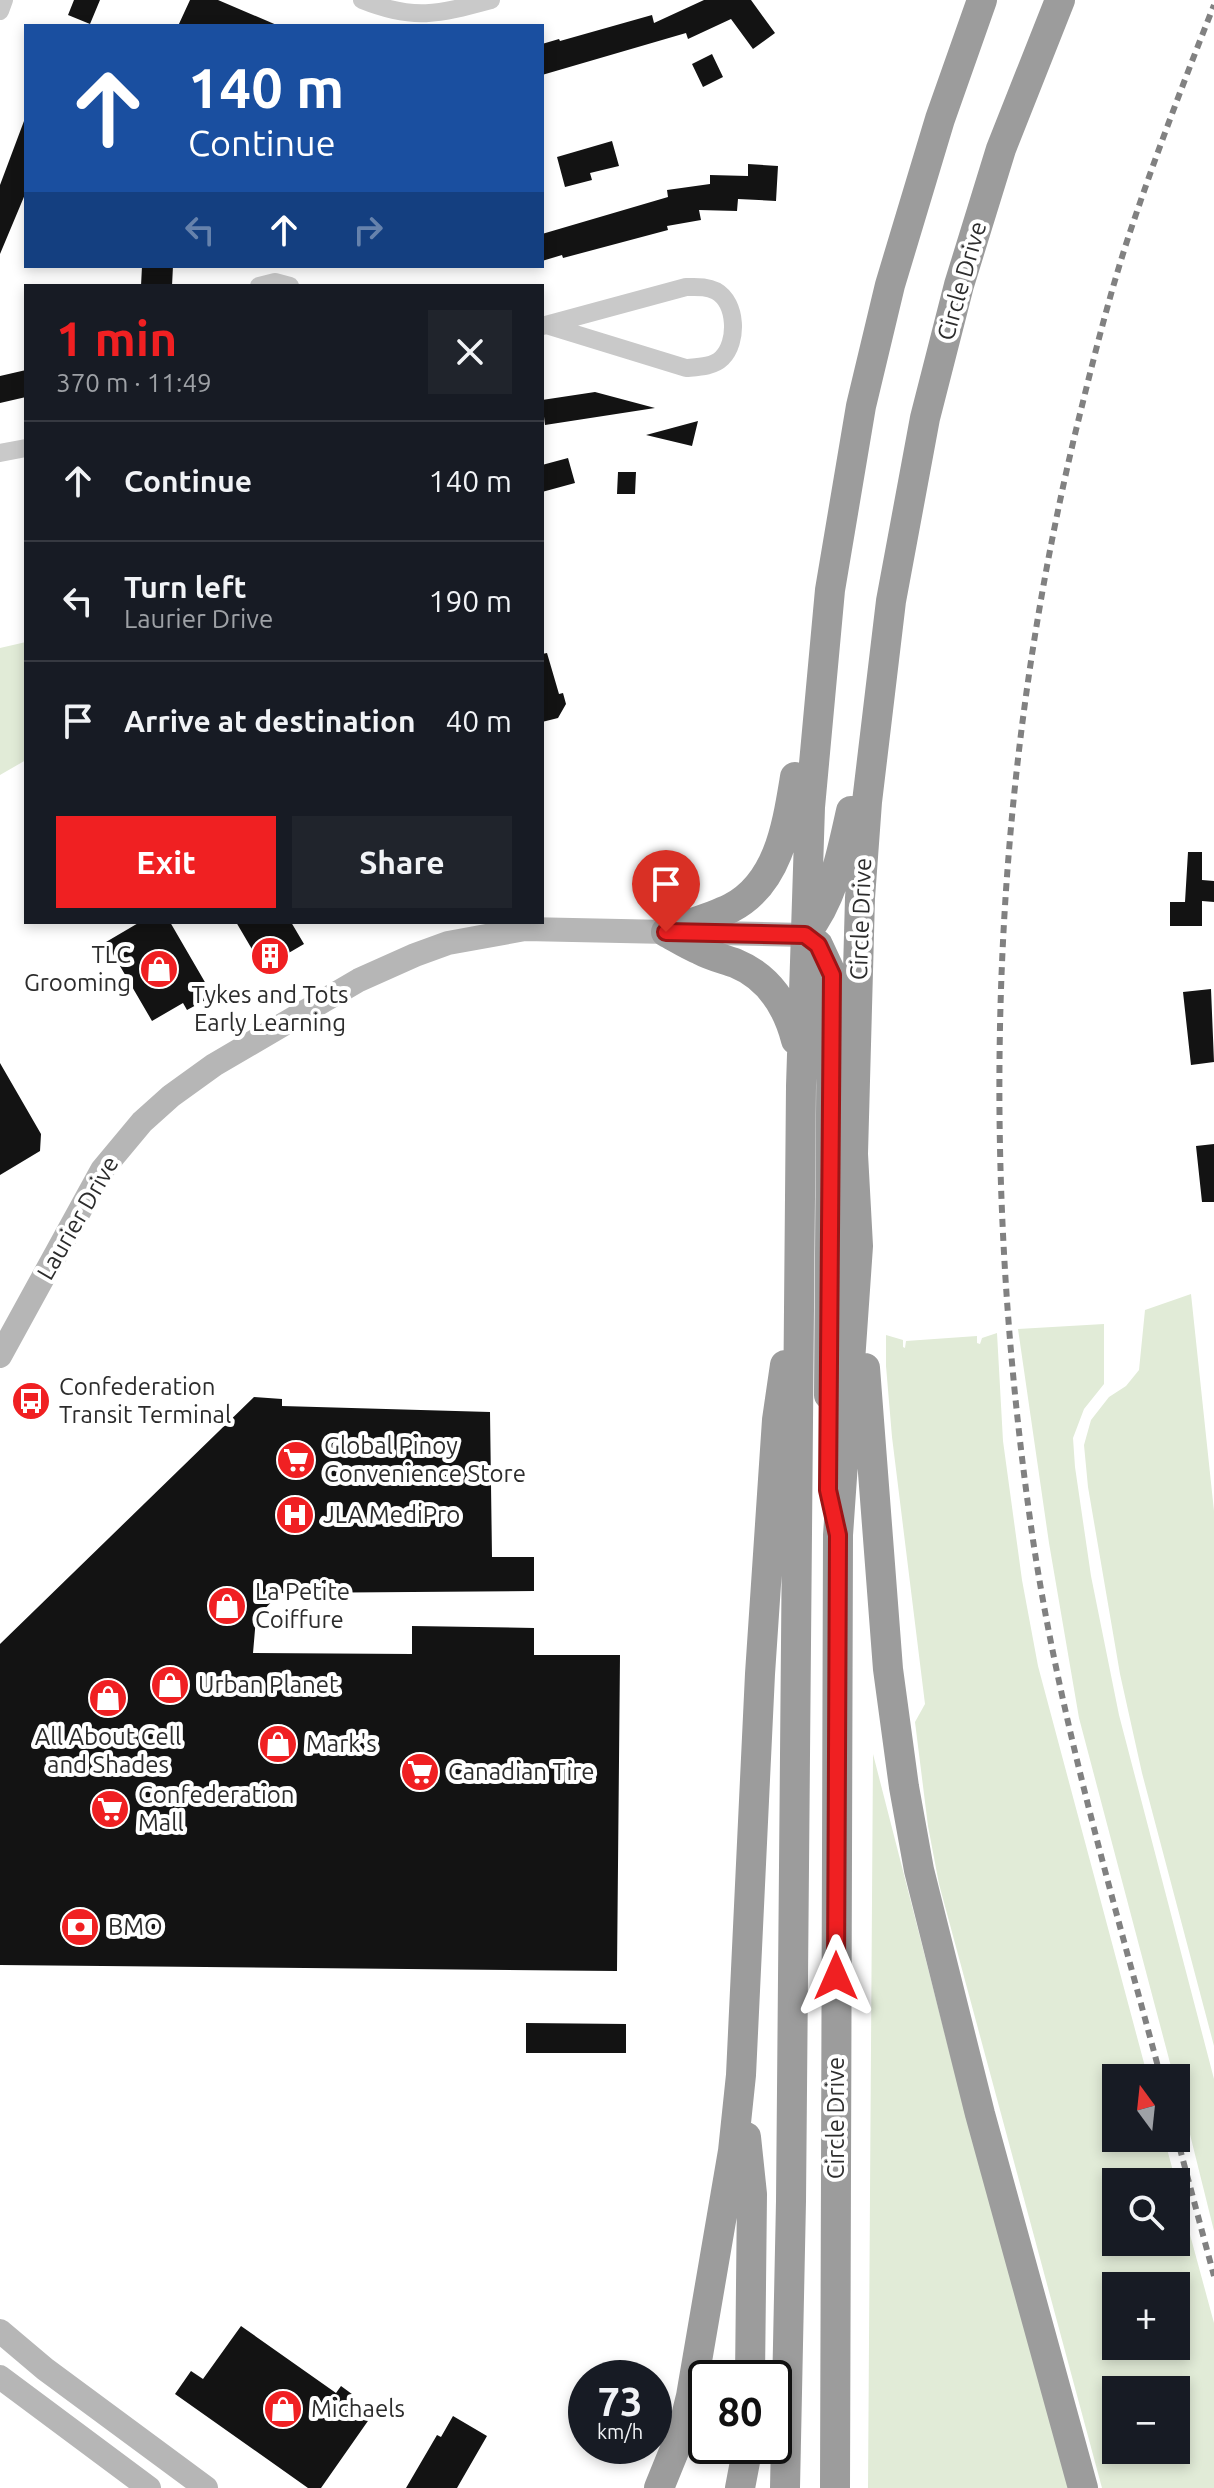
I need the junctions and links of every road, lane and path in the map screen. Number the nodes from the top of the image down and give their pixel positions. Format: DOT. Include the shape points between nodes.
graph roads {
  1 [pos="4,0"];
  2 [pos="362,0"];
  3 [pos="491,0"];
  4 [pos="982,0"];
  5 [pos="1060,0"];
  6 [pos="0,11"];
  7 [pos="544,326"];
  8 [pos="24,448"];
  9 [pos="0,453"];
  10 [pos="825,634"];
  11 [pos="879,688"];
  12 [pos="666,932"];
  13 [pos="805,935"];
  14 [pos="801,1086"];
  15 [pos="858,1246"];
  16 [pos="802,1252"];
  17 [pos="0,1356"];
  18 [pos="838,1535"];
  19 [pos="741,2075"];
  20 [pos="0,2331"];
  21 [pos="750,2360"];
  22 [pos="0,2377"];
  23 [pos="745,2464"];
  24 [pos="149,2488"];
  25 [pos="206,2488"];
  26 [pos="659,2488"];
  27 [pos="740,2488"];
  28 [pos="785,2488"];
  29 [pos="835,2488"];
  30 [pos="1083,2488"];
  1 -- 6 [label="street"];
  2 -- 3 [label="street" via="409,15"];
  4 -- 10 [label="highway, Circle Drive" via="890,285 861,406"];
  5 -- 11 [label="highway, Circle Drive" via="1001,149 959,285 911,485"];
  7 -- 7 [label="street" via="704,286 728,302 733,331 721,360 686,368"];
  8 -- 9 [label="street"];
  10 -- 12 [label="highway" via="786,828 767,875 733,907"];
  10 -- 13 [label="highway, Circle Drive"];
  11 -- 13 [label="highway" via="837,871 822,912"];
  11 -- 15 [label="highway, Circle Drive" via="860,898 853,1154"];
  12 -- 13 [label="main road, Laurier Drive"];
  12 -- 14 [label="highway" via="737,964 773,990 795,1037"];
  12 -- 17 [label="main road, Laurier Drive" via="525,929 448,943 359,980 226,1058 159,1106 102,1170"];
  13 -- 14 [label="highway, Circle Drive"];
  13 -- 18 [label="highway" via="818,945 832,975 828,1490"];
  14 -- 16 [label="highway, Circle Drive"];
  15 -- 18 [label="highway, Circle Drive"];
  15 -- 30 [label="highway" via="884,1618 919,1870"];
  16 -- 19 [label="highway" via="776,1436"];
  16 -- 28 [label="highway, Circle Drive"];
  18 -- 29 [label="highway, Circle Drive"];
  19 -- 21 [label="highway" via="752,2194"];
  19 -- 26 [label="highway" via="691,2396"];
  20 -- 25 [label="main road"];
  22 -- 24 [label="main road"];
  23 -- 27 [label="highway"];
}
